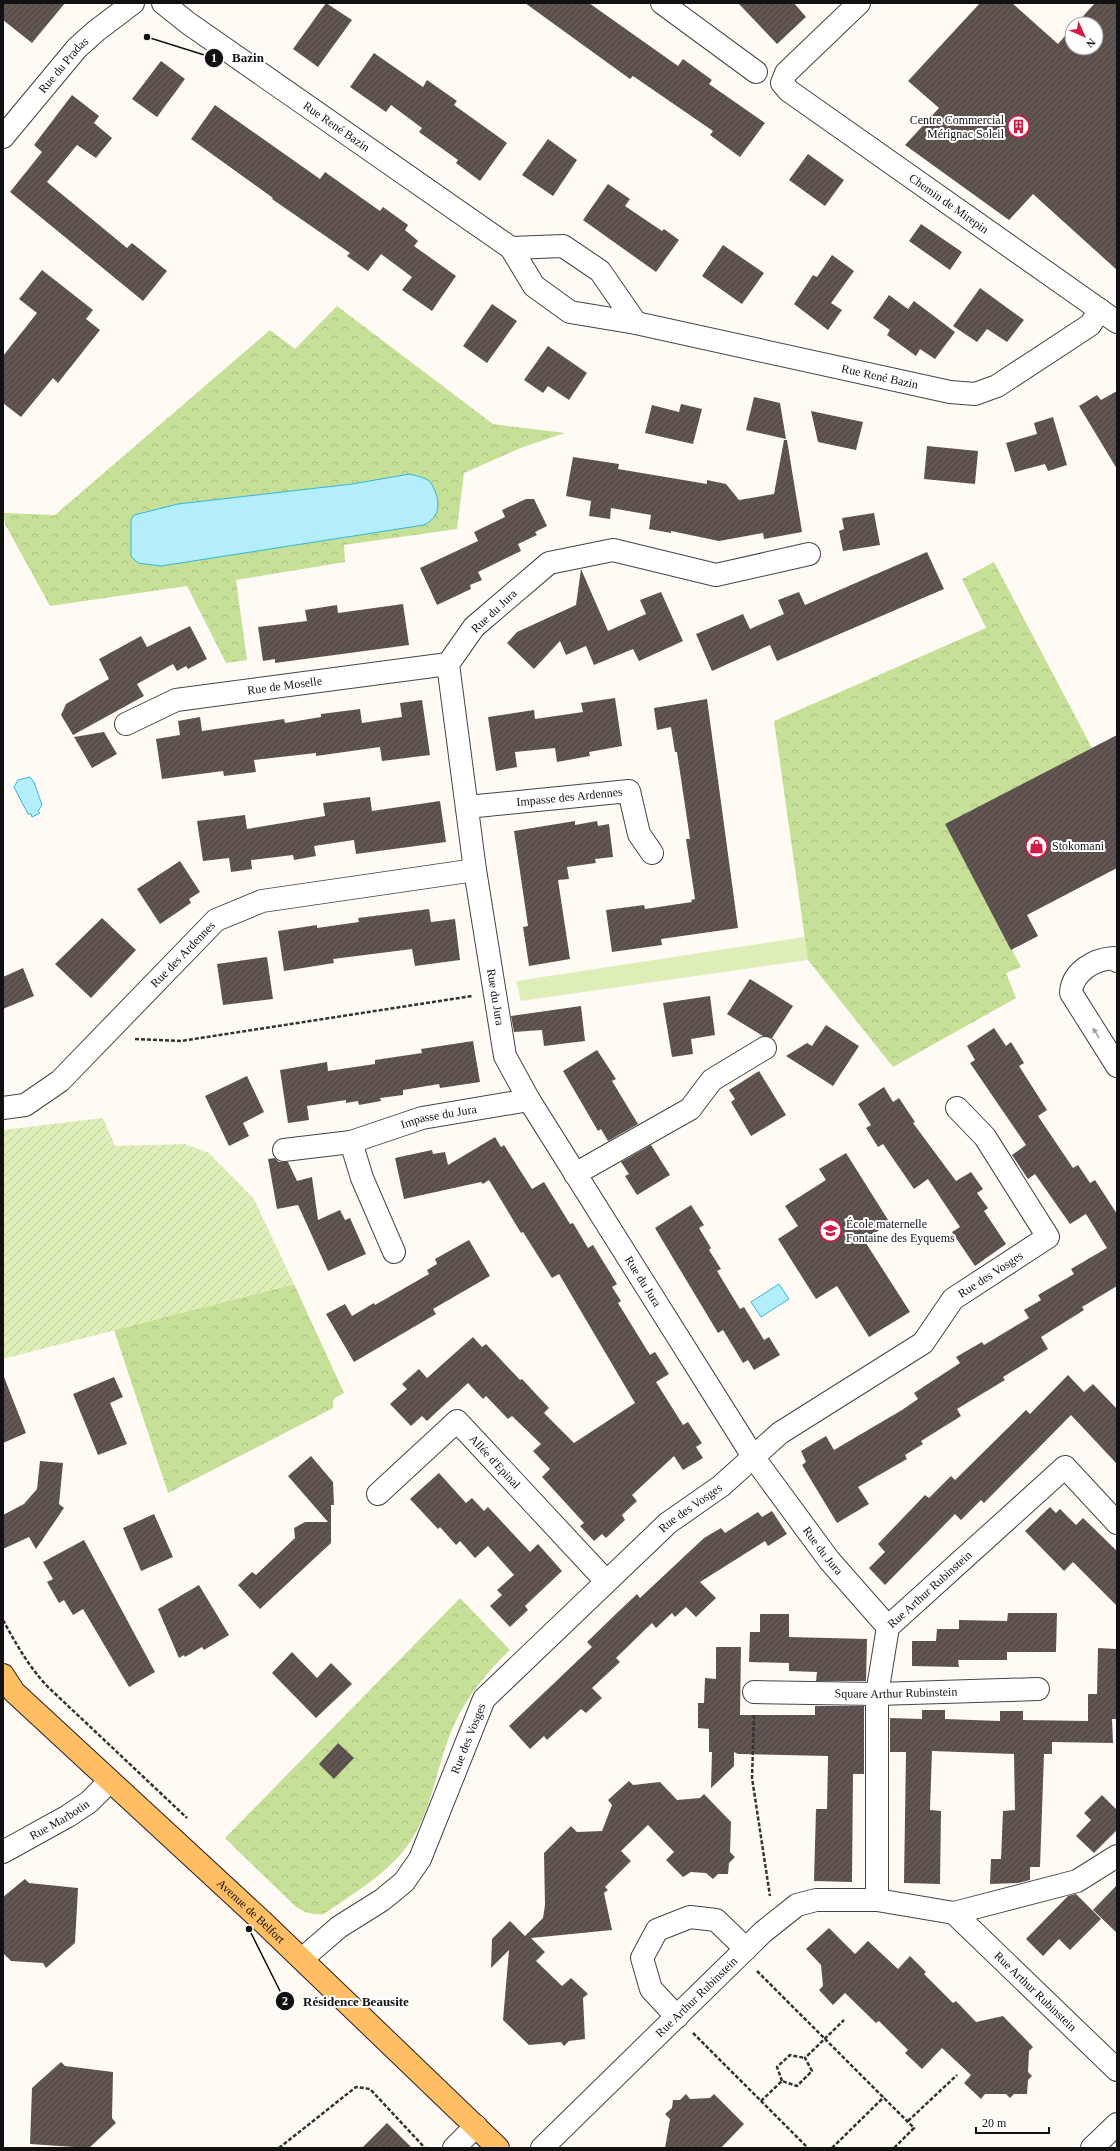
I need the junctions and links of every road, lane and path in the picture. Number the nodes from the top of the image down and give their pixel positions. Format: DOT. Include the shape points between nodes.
graph roads {
  1 [pos="133,3"];
  2 [pos="163,3"];
  3 [pos="662,3"];
  4 [pos="859,3"];
  5 [pos="756,72"];
  6 [pos="3,137"];
  7 [pos="511,248"];
  8 [pos="1109,316"];
  9 [pos="636,323"];
  10 [pos="809,554"];
  11 [pos="448,664"];
  12 [pos="126,724"];
  13 [pos="467,807"];
  14 [pos="652,853"];
  15 [pos="476,870"];
  16 [pos="1117,961"];
  17 [pos="494,993"];
  18 [pos="102,1037"];
  19 [pos="765,1048"];
  20 [pos="1117,1066"];
  21 [pos="529,1100"];
  22 [pos="3,1108"];
  23 [pos="958,1108"];
  24 [pos="351,1142"];
  25 [pos="284,1150"];
  26 [pos="576,1174"];
  27 [pos="394,1252"];
  28 [pos="754,1458"];
  29 [pos="378,1494"];
  30 [pos="1117,1523"];
  31 [pos="606,1581"];
  32 [pos="888,1627"];
  33 [pos="3,1675"];
  34 [pos="1038,1689"];
  35 [pos="754,1692"];
  36 [pos="877,1694"];
  37 [pos="110,1780"];
  38 [pos="3,1852"];
  39 [pos="1117,1856"];
  40 [pos="877,1900"];
  41 [pos="954,1913"];
  42 [pos="774,1923"];
  43 [pos="743,1952"];
  44 [pos="302,1959"];
  45 [pos="677,2017"];
  46 [pos="844,2020"];
  47 [pos="824,2038"];
  48 [pos="805,2058"];
  49 [pos="1117,2070"];
  50 [pos="957,2075"];
  51 [pos="782,2081"];
  52 [pos="884,2097"];
  53 [pos="761,2101"];
  54 [pos="908,2122"];
  55 [pos="1117,2124"];
  56 [pos="476,2126"];
  57 [pos="279,2148"];
  58 [pos="425,2148"];
  59 [pos="454,2148"];
  60 [pos="498,2148"];
  61 [pos="542,2148"];
  62 [pos="808,2148"];
  63 [pos="832,2148"];
  64 [pos="894,2148"];
  65 [pos="1092,2148"];
  1 -- 6 [label="street, Rue du Pradas" via="77,48"];
  2 -- 7 [label="street, Rue René Bazin"];
  3 -- 5 [label="street"];
  4 -- 8 [label="street, Chemin de Mirepin" via="786,73 782,83 788,91"];
  7 -- 9 [label="street, Rue René Bazin" via="534,286 570,312"];
  7 -- 9 [label="street" via="563,246 600,271"];
  8 -- 9 [label="street, Rue René Bazin" via="1090,325 997,386 975,394 950,392"];
  10 -- 11 [label="street, Rue du Jura" via="716,575 613,550 549,562 474,627"];
  11 -- 12 [label="street, Rue de Moselle" via="176,700"];
  11 -- 13 [label="street, Rue du Jura"];
  13 -- 14 [label="street, Impasse des Ardennes" via="629,791 639,834"];
  13 -- 15 [label="street, Rue du Jura"];
  15 -- 17 [label="street, Rue du Jura"];
  15 -- 18 [label="street, Rue des Ardennes" via="262,900 216,920"];
  20 -- 16 [label="street, one-way" via="1071,993 1072,983 1078,974 1101,959 1114,958"];
  17 -- 18 [label="path" via="181,1041"];
  17 -- 21 [label="street, Rue du Jura" via="505,1056"];
  18 -- 22 [label="street, Rue des Ardennes" via="60,1081 25,1105"];
  19 -- 26 [label="street" via="712,1080 690,1109"];
  21 -- 24 [label="street, Impasse du Jura" via="422,1118"];
  21 -- 26 [label="street, Rue du Jura"];
  23 -- 28 [label="street, Rue des Vosges" via="985,1138 1048,1237 953,1299 923,1343 780,1433"];
  24 -- 25 [label="street, Impasse du Jura"];
  24 -- 27 [label="street" via="362,1178"];
  26 -- 28 [label="street, Rue du Jura"];
  28 -- 31 [label="street, Rue des Vosges" via="721,1486 668,1523"];
  28 -- 32 [label="street, Rue du Jura" via="829,1560"];
  29 -- 31 [label="street, Allée d'Epinal" via="457,1421"];
  30 -- 32 [label="street, Rue Arthur Rubinstein" via="1064,1468"];
  31 -- 44 [label="street, Rue des Vosges" via="484,1699 420,1859 404,1882 382,1900 339,1926"];
  32 -- 36 [label="street, Rue Arthur Rubinstein"];
  33 -- 37 [label="main road, Avenue de Belfort" via="14,1692"];
  34 -- 36 [label="street, Square Arthur Rubinstein"];
  35 -- 36 [label="street, Square Arthur Rubinstein"];
  35 -- 42 [label="path" via="752,1778"];
  36 -- 40 [label="street, Rue Arthur Rubinstein"];
  37 -- 38 [label="street, Rue Marbotin" via="89,1802"];
  37 -- 44 [label="main road, Avenue de Belfort"];
  39 -- 41 [label="street, Rue Arthur Rubinstein" via="1077,1881"];
  40 -- 41 [label="street, Rue Arthur Rubinstein"];
  40 -- 42 [label="street, Rue Arthur Rubinstein" via="816,1900 798,1905"];
  41 -- 49 [label="street, Rue Arthur Rubinstein"];
  42 -- 43 [label="street, Rue Arthur Rubinstein"];
  43 -- 45 [label="street, Rue Arthur Rubinstein"];
  43 -- 45 [label="street" via="716,1920 690,1917 657,1930 642,1958 650,1989"];
  43 -- 47 [label="path"];
  44 -- 56 [label="main road, Avenue de Belfort"];
  45 -- 53 [label="path"];
  45 -- 61 [label="street, Rue Arthur Rubinstein"];
  46 -- 47 [label="path"];
  47 -- 48 [label="path"];
  47 -- 52 [label="path"];
  48 -- 51 [label="path" via="790,2054 777,2067"];
  48 -- 51 [label="path" via="812,2071 797,2086"];
  50 -- 54 [label="path"];
  51 -- 53 [label="path"];
  52 -- 54 [label="path"];
  52 -- 63 [label="path"];
  53 -- 62 [label="path"];
  54 -- 64 [label="path" via="914,2128"];
  55 -- 65 [label="street"];
  56 -- 59 [label="street"];
  56 -- 60 [label="main road, Avenue de Belfort"];
  57 -- 58 [label="path" via="356,2087 370,2089"];
}
